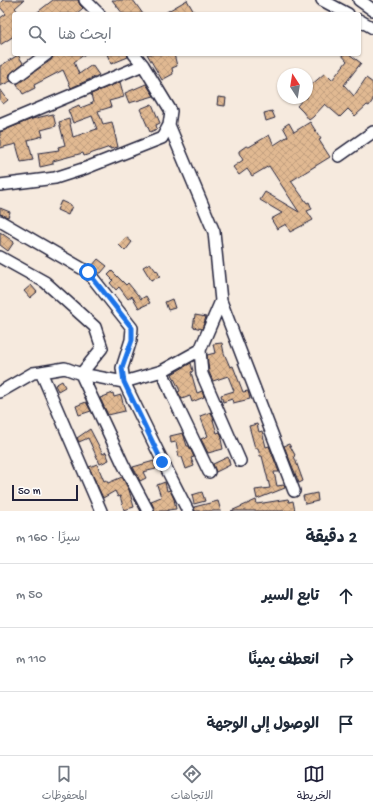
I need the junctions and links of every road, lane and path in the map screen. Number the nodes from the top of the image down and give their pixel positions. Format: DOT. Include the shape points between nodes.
graph roads {
  1 [pos="85,0"];
  2 [pos="322,0"];
  3 [pos="359,0"];
  4 [pos="373,10"];
  5 [pos="97,12"];
  6 [pos="344,12"];
  7 [pos="361,21"];
  8 [pos="373,28"];
  9 [pos="44,56"];
  10 [pos="136,56"];
  11 [pos="143,65"];
  12 [pos="16,77"];
  13 [pos="0,125"];
  14 [pos="169,125"];
  15 [pos="373,132"];
  16 [pos="339,156"];
  17 [pos="0,184"];
  18 [pos="0,221"];
  19 [pos="0,257"];
  20 [pos="221,301"];
  21 [pos="200,350"];
  22 [pos="162,371"];
  23 [pos="41,372"];
  24 [pos="81,374"];
  25 [pos="124,382"];
  26 [pos="0,392"];
  27 [pos="240,461"];
  28 [pos="209,472"];
  29 [pos="294,491"];
  30 [pos="101,511"];
  31 [pos="148,511"];
  32 [pos="188,511"];
  1 -- 5 [label="street"];
  2 -- 6 [label="street"];
  3 -- 4 [label="street"];
  7 -- 8 [label="street"];
  9 -- 12 [label="street"];
  10 -- 11 [label="street"];
  11 -- 13 [label="street"];
  11 -- 14 [label="street" via="171,112"];
  14 -- 17 [label="street" via="162,138 86,168 56,178"];
  14 -- 20 [label="street" via="214,232"];
  15 -- 16 [label="street"];
  18 -- 25 [label="street" via="88,272 132,328 132,340 122,368"];
  19 -- 24 [label="street" via="45,282 95,327 102,348"];
  20 -- 21 [label="street"];
  20 -- 29 [label="street"];
  21 -- 22 [label="street"];
  21 -- 27 [label="street" via="202,374"];
  22 -- 25 [label="street"];
  22 -- 28 [label="street"];
  23 -- 24 [label="street" via="65,368"];
  23 -- 26 [label="street" via="33,373"];
  23 -- 30 [label="street"];
  24 -- 25 [label="street"];
  24 -- 31 [label="street"];
  25 -- 32 [label="street"];
}
